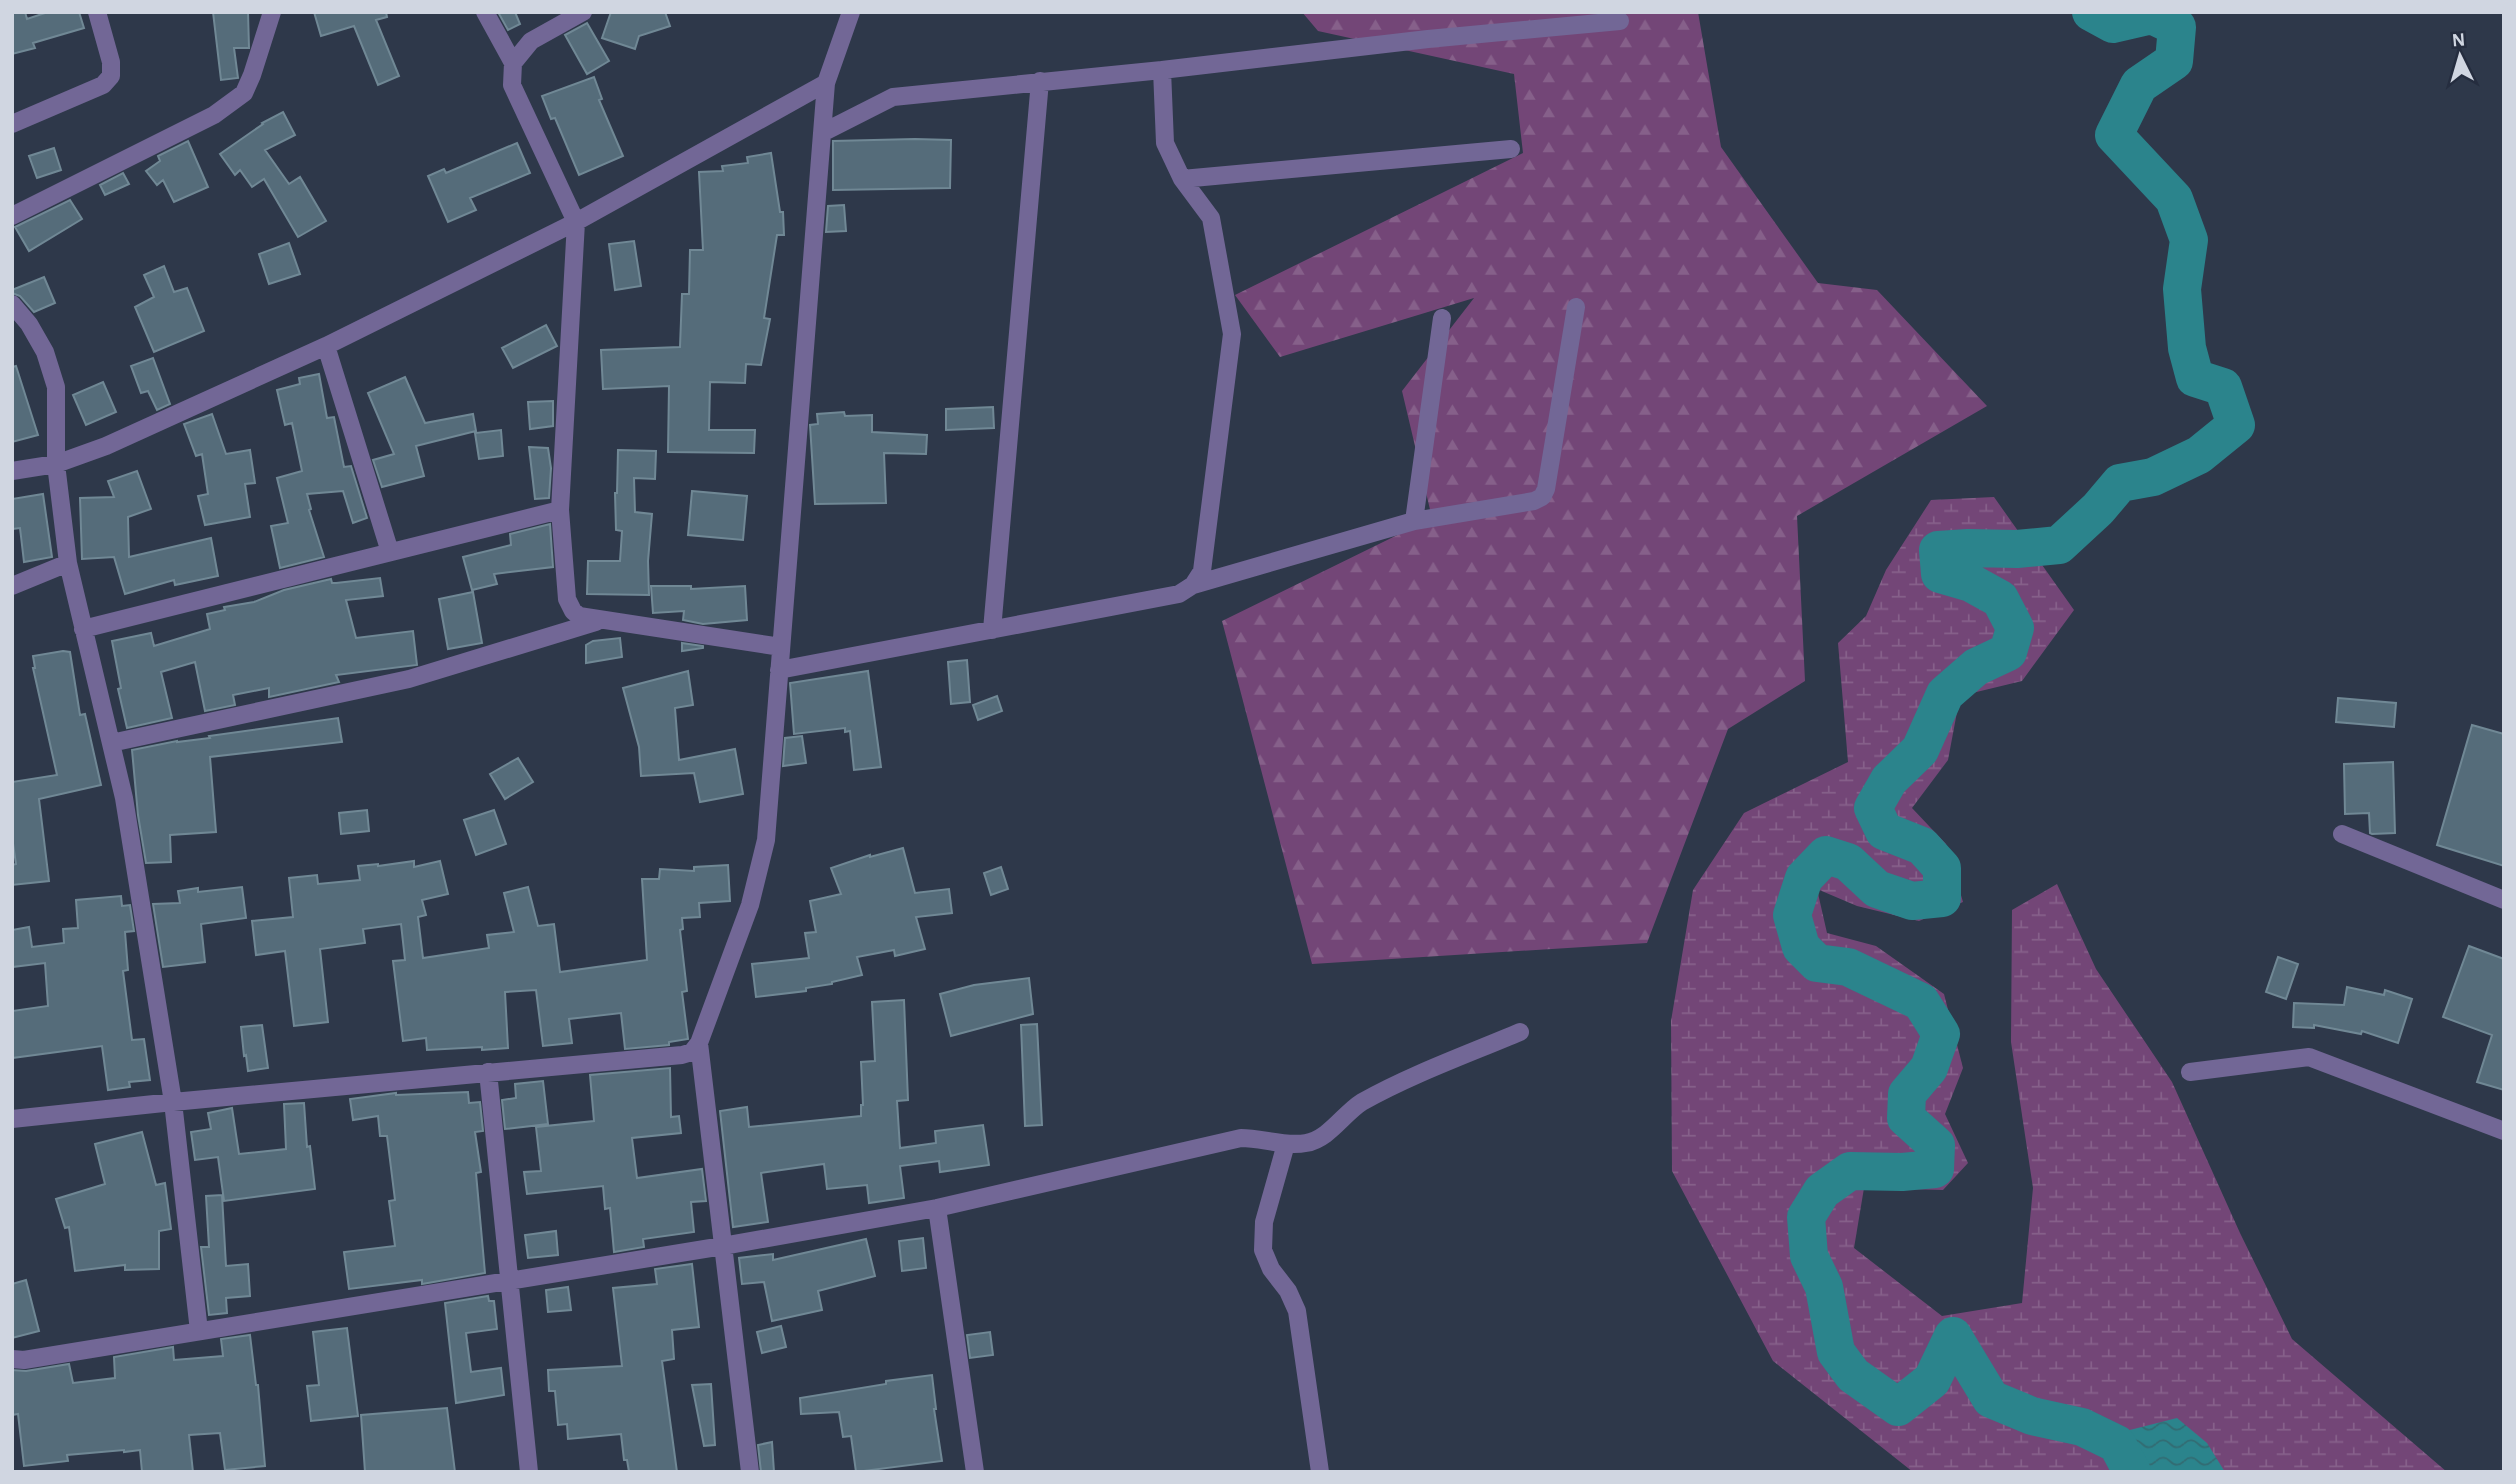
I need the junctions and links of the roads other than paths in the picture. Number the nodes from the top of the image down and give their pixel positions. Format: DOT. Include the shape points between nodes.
graph roads {
  1 [pos="97,12"];
  2 [pos="272,12"];
  3 [pos="485,12"];
  4 [pos="583,12"];
  5 [pos="851,12"];
  6 [pos="1620,20"];
  7 [pos="513,63"];
  8 [pos="1162,70"];
  9 [pos="1040,81"];
  10 [pos="827,83"];
  11 [pos="12,124"];
  12 [pos="822,133"];
  13 [pos="1511,149"];
  14 [pos="1182,179"];
  15 [pos="12,216"];
  16 [pos="576,222"];
  17 [pos="12,304"];
  18 [pos="1576,307"];
  19 [pos="1442,318"];
  20 [pos="326,346"];
  21 [pos="57,464"];
  22 [pos="12,471"];
  23 [pos="560,510"];
  24 [pos="1415,521"];
  25 [pos="390,552"];
  26 [pos="68,563"];
  27 [pos="1193,585"];
  28 [pos="12,586"];
  29 [pos="603,620"];
  30 [pos="83,629"];
  31 [pos="992,630"];
  32 [pos="781,647"];
  33 [pos="779,670"];
  34 [pos="111,743"];
  35 [pos="2342,834"];
  36 [pos="2504,900"];
  37 [pos="1520,1032"];
  38 [pos="699,1043"];
  39 [pos="488,1072"];
  40 [pos="2190,1072"];
  41 [pos="173,1102"];
  42 [pos="12,1119"];
  43 [pos="2504,1131"];
  44 [pos="1286,1144"];
  45 [pos="937,1208"];
  46 [pos="723,1246"];
  47 [pos="508,1280"];
  48 [pos="199,1331"];
  49 [pos="12,1359"];
  50 [pos="529,1472"];
  51 [pos="750,1472"];
  52 [pos="975,1472"];
  53 [pos="1320,1472"];
  1 -- 11 [label="street" via="111,76 103,85"];
  2 -- 15 [label="street" via="244,93 214,115"];
  3 -- 7 [label="street"];
  4 -- 7 [label="street" via="531,41"];
  5 -- 10 [label="street"];
  6 -- 8 [label="street"];
  7 -- 16 [label="street" via="512,85"];
  8 -- 9 [label="street"];
  8 -- 14 [label="street" via="1165,143"];
  9 -- 12 [label="street" via="893,97"];
  9 -- 31 [label="street"];
  10 -- 12 [label="street"];
  10 -- 16 [label="street"];
  12 -- 32 [label="street"];
  13 -- 14 [label="street"];
  14 -- 27 [label="street" via="1211,218 1232,334 1202,571"];
  16 -- 20 [label="street"];
  16 -- 23 [label="street"];
  17 -- 21 [label="street" via="45,352 56,387"];
  18 -- 24 [label="street" via="1542,497"];
  19 -- 24 [label="street"];
  20 -- 21 [label="street"];
  20 -- 25 [label="street"];
  21 -- 22 [label="street"];
  21 -- 26 [label="street"];
  23 -- 25 [label="street"];
  23 -- 29 [label="street" via="566,599 579,616"];
  24 -- 27 [label="street"];
  25 -- 30 [label="street"];
  26 -- 28 [label="street"];
  26 -- 30 [label="street"];
  27 -- 31 [label="street" via="1179,594"];
  29 -- 32 [label="street"];
  29 -- 34 [label="street" via="409,679"];
  30 -- 34 [label="street"];
  31 -- 33 [label="street"];
  32 -- 33 [label="street"];
  33 -- 38 [label="street" via="766,840 750,905"];
  34 -- 41 [label="street"];
  35 -- 36 [label="street"];
  37 -- 44 [label="street" via="1382,1092 1307,1143"];
  38 -- 39 [label="street" via="682,1055"];
  38 -- 46 [label="street"];
  39 -- 41 [label="street"];
  39 -- 47 [label="street"];
  40 -- 43 [label="street" via="2309,1057"];
  41 -- 42 [label="street"];
  41 -- 48 [label="street"];
  44 -- 45 [label="street" via="1241,1138"];
  44 -- 53 [label="street" via="1264,1222 1263,1250 1297,1311"];
  45 -- 46 [label="street"];
  45 -- 52 [label="street"];
  46 -- 47 [label="street"];
  46 -- 51 [label="street"];
  47 -- 48 [label="street"];
  47 -- 50 [label="street"];
  48 -- 49 [label="street"];
}
